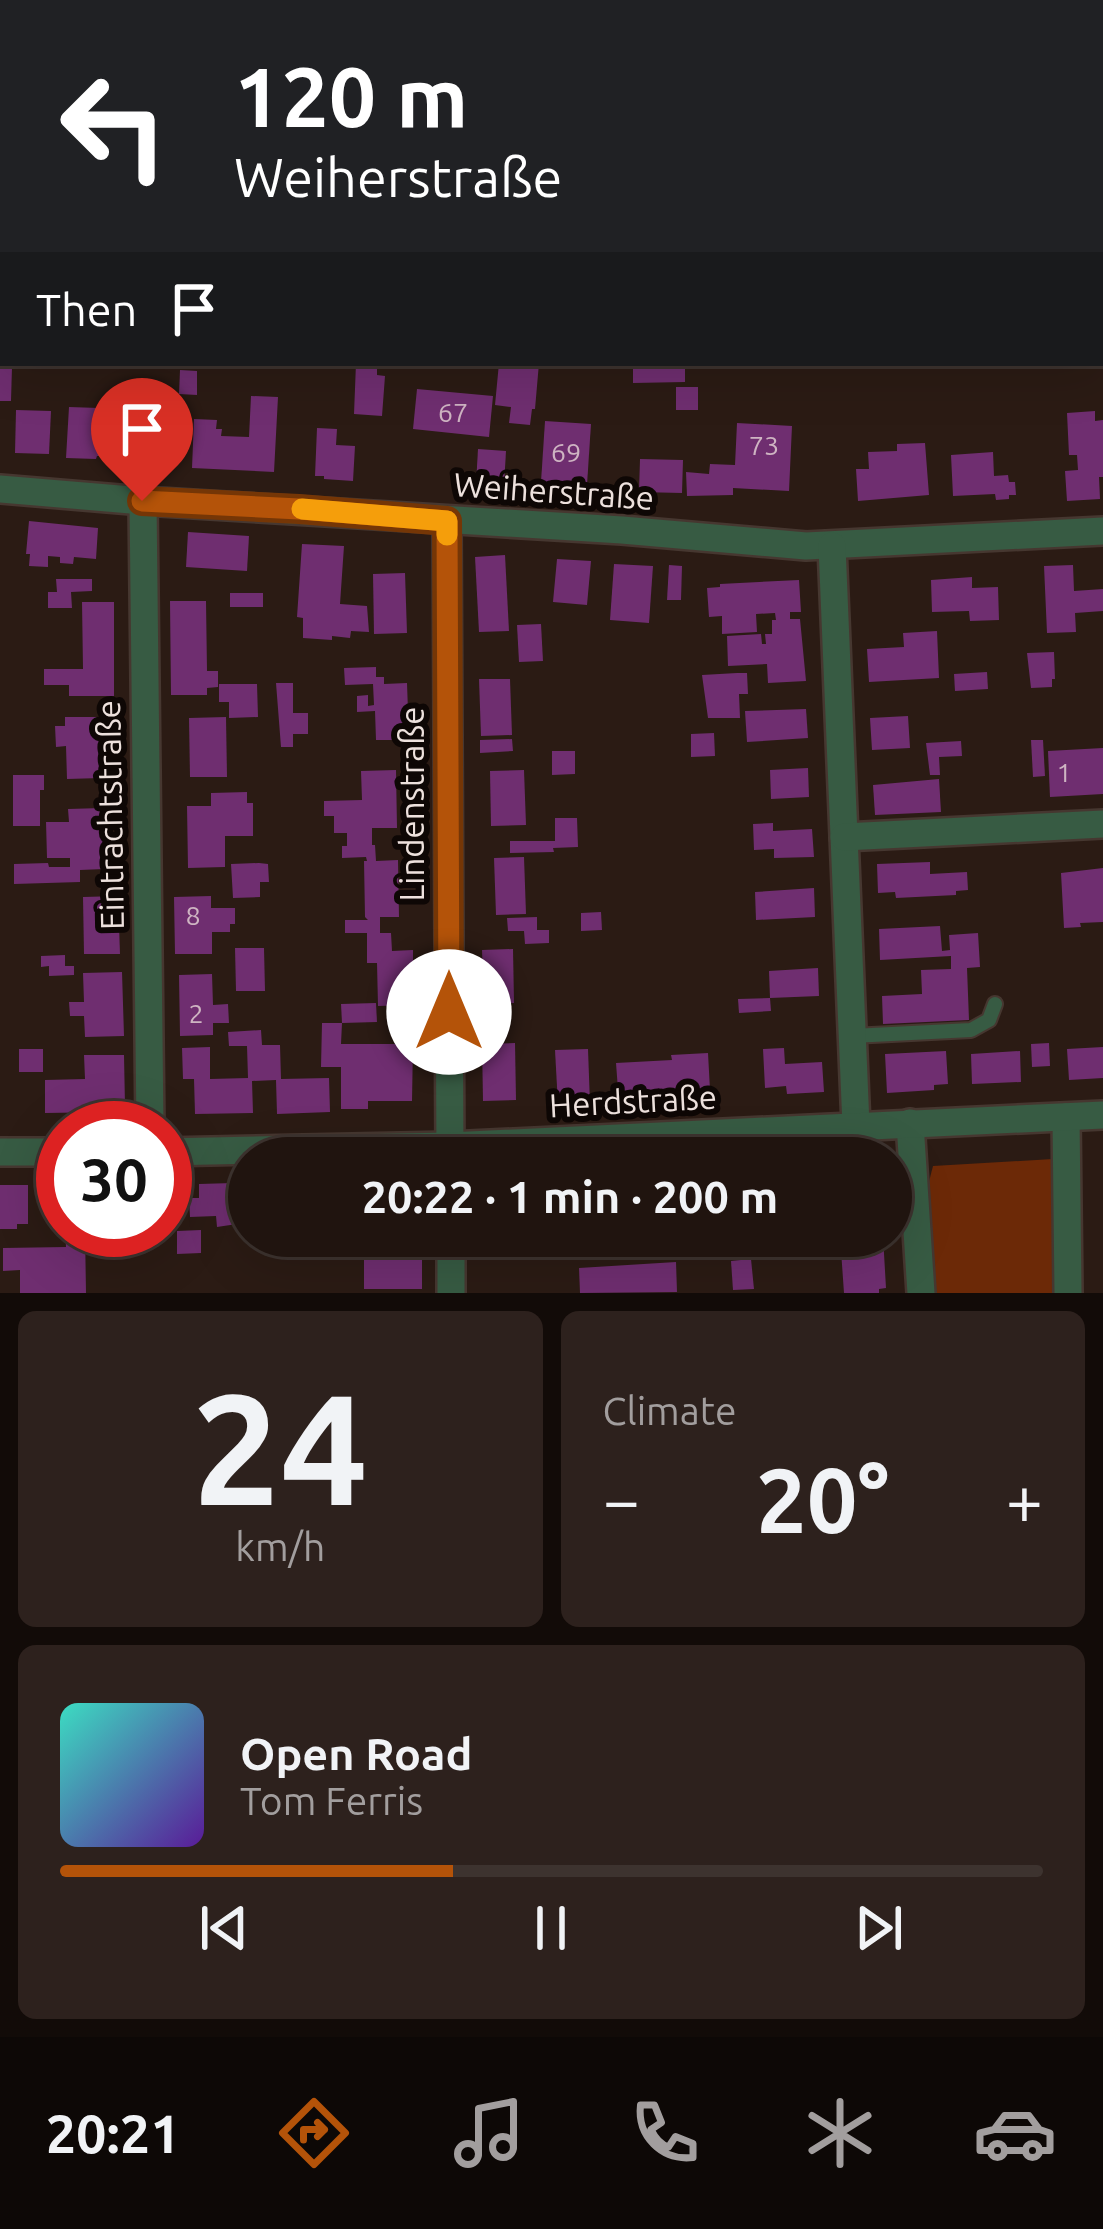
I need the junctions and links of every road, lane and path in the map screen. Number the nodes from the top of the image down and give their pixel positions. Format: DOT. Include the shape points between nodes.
graph roads {
  1 [pos="0,489"];
  2 [pos="142,501"];
  3 [pos="447,521"];
  4 [pos="1103,531"];
  5 [pos="832,546"];
  6 [pos="1103,824"];
  7 [pos="844,837"];
  8 [pos="995,1004"];
  9 [pos="852,1036"];
  10 [pos="150,1101"];
  11 [pos="1103,1115"];
  12 [pos="1066,1117"];
  13 [pos="910,1123"];
  14 [pos="856,1126"];
  15 [pos="450,1137"];
  16 [pos="684,1137"];
  17 [pos="0,1152"];
  18 [pos="36,1152"];
  19 [pos="192,1152"];
  20 [pos="228,1152"];
  21 [pos="451,1257"];
  22 [pos="451,1293"];
  23 [pos="921,1293"];
  24 [pos="1068,1293"];
  1 -- 2 [label="street, Weiherstraße"];
  2 -- 3 [label="street, Weiherstraße"];
  2 -- 10 [label="street, Eintrachtstraße"];
  3 -- 5 [label="street, Weiherstraße"];
  3 -- 15 [label="street, Lindenstraße"];
  4 -- 5 [label="street, Weiherstraße"];
  5 -- 7 [label="street"];
  6 -- 7 [label="street"];
  7 -- 9 [label="street"];
  8 -- 9 [label="lane" via="989,1020 971,1030"];
  9 -- 14 [label="street"];
  11 -- 12 [label="street, Herdstraße"];
  12 -- 13 [label="street, Herdstraße"];
  12 -- 24 [label="street"];
  13 -- 14 [label="street, Herdstraße"];
  13 -- 23 [label="street"];
  14 -- 16 [label="street, Herdstraße"];
  17 -- 18 [label="street"];
  19 -- 20 [label="street, Herdstraße"];
  21 -- 22 [label="street"];
}
